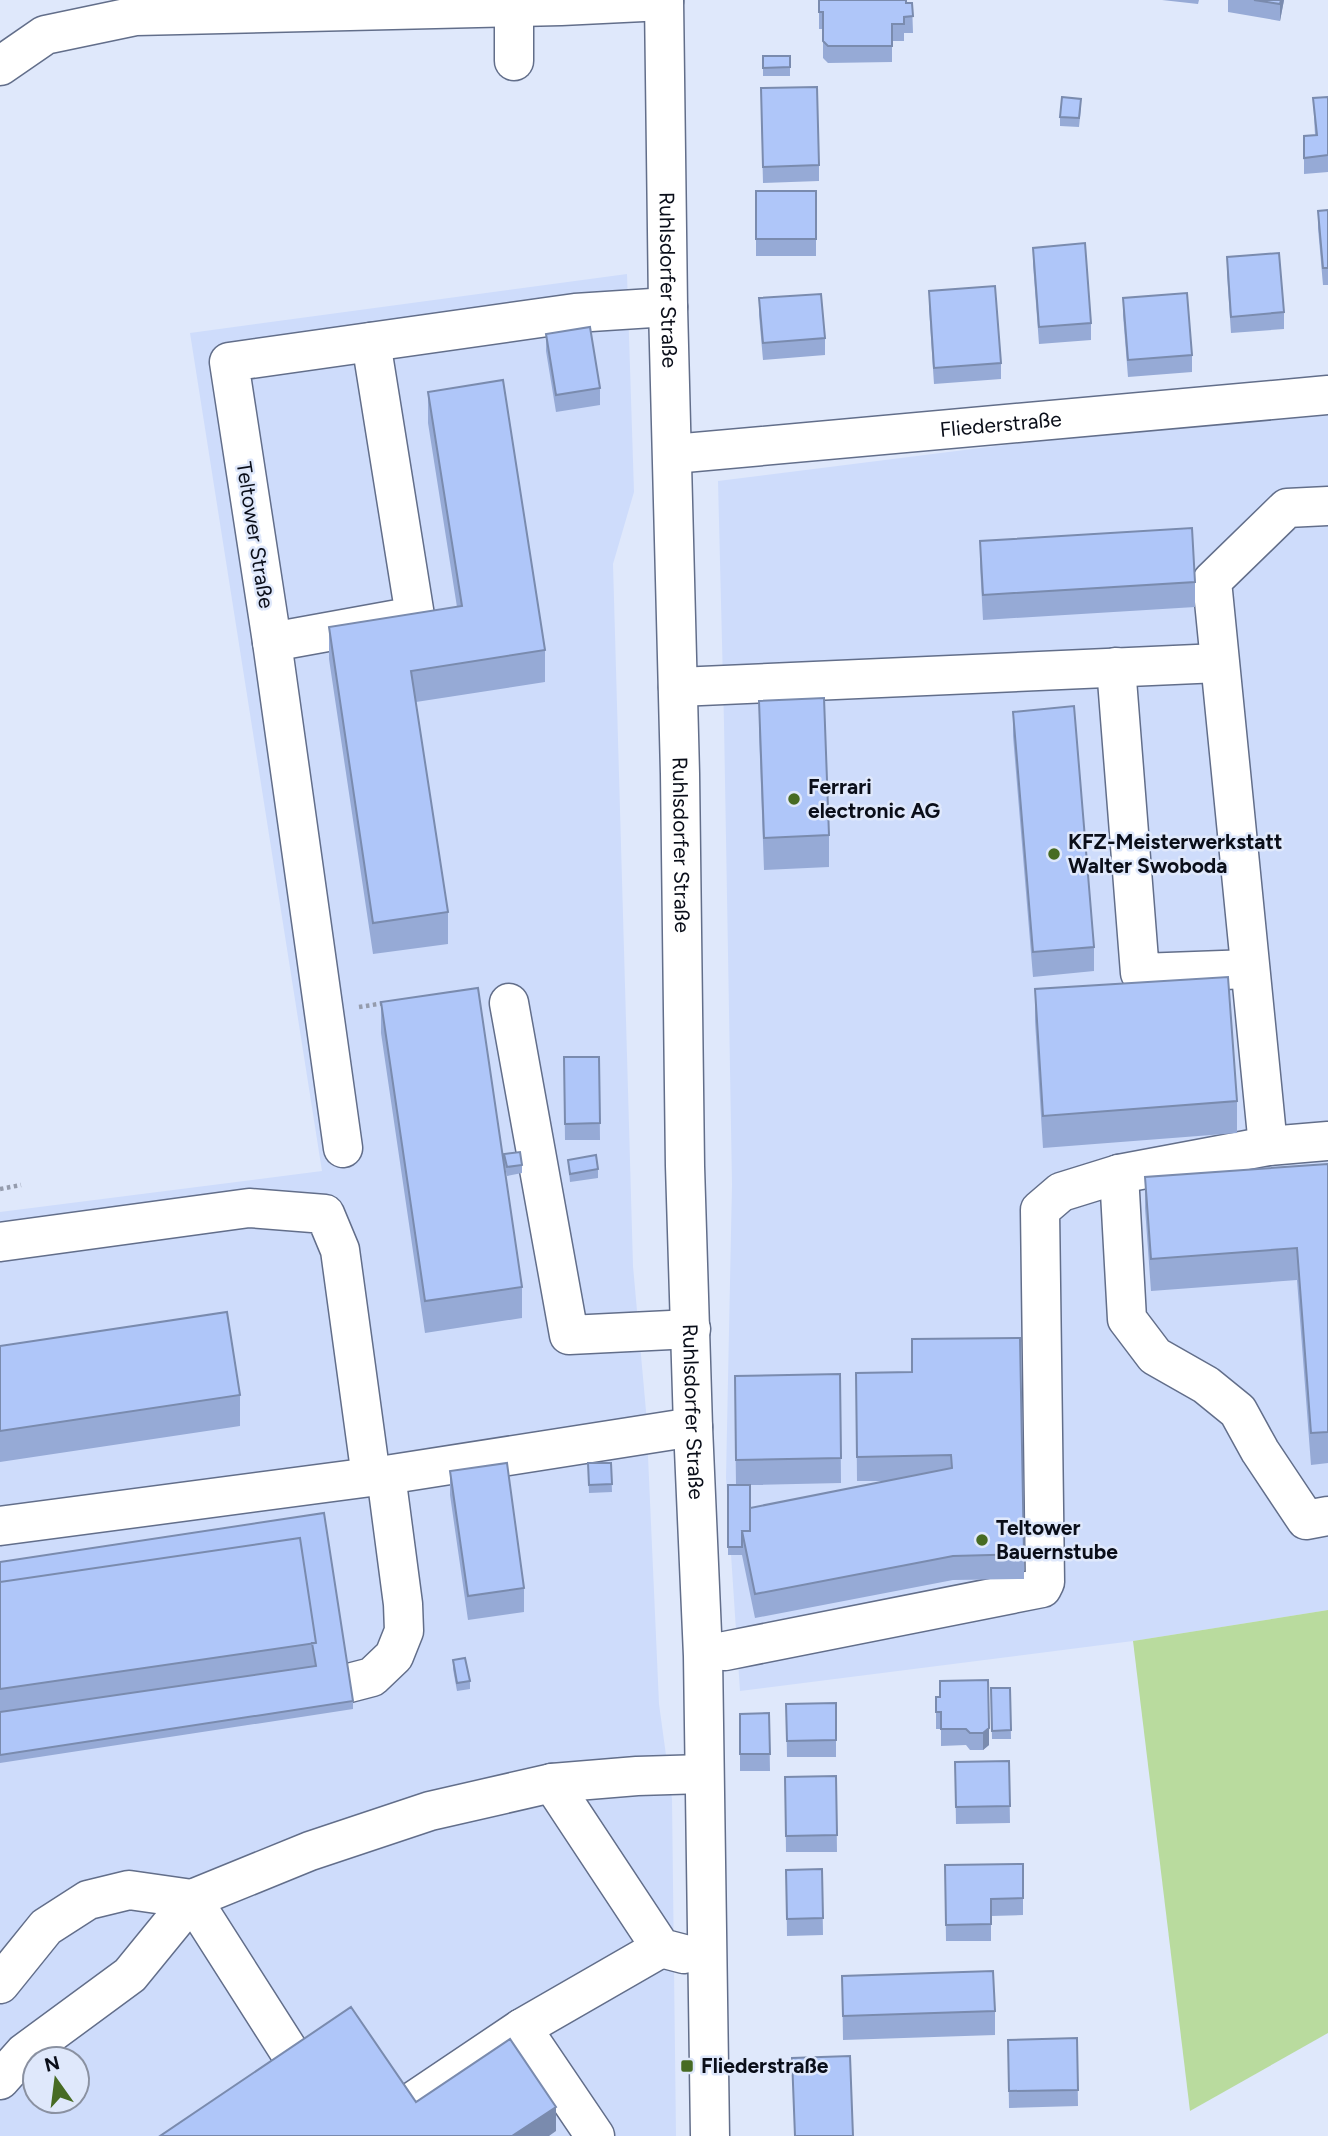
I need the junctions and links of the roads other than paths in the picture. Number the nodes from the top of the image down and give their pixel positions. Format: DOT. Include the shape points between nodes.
graph roads {
  1 [pos="664,0"];
  2 [pos="353,5"];
  3 [pos="514,6"];
  4 [pos="161,7"];
  5 [pos="514,61"];
  6 [pos="0,66"];
  7 [pos="668,307"];
  8 [pos="371,342"];
  9 [pos="1328,395"];
  10 [pos="673,454"];
  11 [pos="1328,506"];
  12 [pos="272,642"];
  13 [pos="1219,663"];
  14 [pos="1116,667"];
  15 [pos="678,687"];
  16 [pos="1250,969"];
  17 [pos="509,1003"];
  18 [pos="1328,1141"];
  19 [pos="1268,1146"];
  20 [pos="343,1148"];
  21 [pos="1119,1174"];
  22 [pos="0,1242"];
  23 [pos="691,1329"];
  24 [pos="693,1427"];
  25 [pos="378,1476"];
  26 [pos="1328,1516"];
  27 [pos="0,1526"];
  28 [pos="725,1651"];
  29 [pos="349,1683"];
  30 [pos="704,1774"];
  31 [pos="552,1783"];
  32 [pos="192,1899"];
  33 [pos="661,1948"];
  34 [pos="707,1960"];
  35 [pos="0,1984"];
  36 [pos="522,2028"];
  37 [pos="299,2067"];
  38 [pos="0,2080"];
  39 [pos="403,2108"];
  40 [pos="595,2136"];
  41 [pos="710,2136"];
  1 -- 3 [label="main road"];
  1 -- 7 [label="main road, Ruhlsdorfer Straße"];
  2 -- 3 [label="main road"];
  2 -- 4 [label="main road"];
  3 -- 5 [label="main road"];
  4 -- 6 [label="main road" via="45,35"];
  7 -- 8 [label="main road, Teltower Straße" via="575,313"];
  7 -- 10 [label="main road, Ruhlsdorfer Straße"];
  8 -- 12 [label="main road" via="415,616"];
  8 -- 12 [label="main road, Teltower Straße" via="229,362"];
  9 -- 10 [label="main road, Fliederstraße"];
  10 -- 15 [label="main road, Ruhlsdorfer Straße"];
  11 -- 13 [label="main road" via="1287,508 1212,581"];
  12 -- 20 [label="main road, Teltower Straße"];
  13 -- 14 [label="main road"];
  13 -- 16 [label="main road"];
  14 -- 15 [label="main road"];
  14 -- 16 [label="main road" via="1140,973"];
  15 -- 23 [label="main road, Ruhlsdorfer Straße"];
  16 -- 19 [label="main road"];
  17 -- 23 [label="main road" via="569,1335"];
  18 -- 19 [label="main road"];
  19 -- 21 [label="main road"];
  21 -- 26 [label="main road" via="1127,1319 1155,1356 1206,1385 1238,1411 1306,1520"];
  21 -- 28 [label="main road" via="1061,1192 1040,1210 1042,1588"];
  22 -- 25 [label="main road" via="249,1208 325,1214 340,1250"];
  23 -- 24 [label="main road, Ruhlsdorfer Straße"];
  24 -- 25 [label="main road"];
  24 -- 30 [label="main road, Ruhlsdorfer Straße"];
  25 -- 27 [label="main road"];
  25 -- 29 [label="main road" via="404,1631 394,1656 372,1677"];
  30 -- 31 [label="main road"];
  30 -- 34 [label="main road, Ruhlsdorfer Straße"];
  31 -- 32 [label="main road" via="430,1811 310,1851"];
  31 -- 33 [label="main road"];
  32 -- 35 [label="main road" via="129,1890 88,1900 46,1927"];
  32 -- 37 [label="main road"];
  32 -- 38 [label="main road" via="130,1975 24,2053"];
  33 -- 34 [label="main road"];
  33 -- 36 [label="main road"];
  34 -- 41 [label="main road, Ruhlsdorfer Straße"];
  36 -- 39 [label="main road"];
  36 -- 40 [label="main road"];
}
